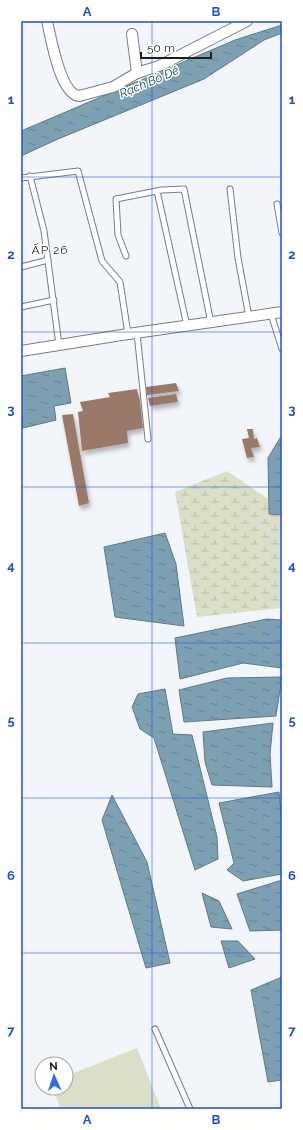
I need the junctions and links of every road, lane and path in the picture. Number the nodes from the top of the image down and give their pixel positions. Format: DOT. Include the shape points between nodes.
graph roads {
  1 [pos="47,21"];
  2 [pos="247,21"];
  3 [pos="132,34"];
  4 [pos="137,73"];
  5 [pos="30,176"];
  6 [pos="21,178"];
  7 [pos="230,189"];
  8 [pos="157,191"];
  9 [pos="277,204"];
  10 [pos="282,233"];
  11 [pos="126,256"];
  12 [pos="48,260"];
  13 [pos="21,267"];
  14 [pos="54,300"];
  15 [pos="21,307"];
  16 [pos="282,312"];
  17 [pos="271,314"];
  18 [pos="249,317"];
  19 [pos="211,322"];
  20 [pos="187,326"];
  21 [pos="132,334"];
  22 [pos="59,345"];
  23 [pos="282,349"];
  24 [pos="21,351"];
  25 [pos="148,439"];
  26 [pos="155,1030"];
  27 [pos="190,1109"];
  1 -- 4 [label="street" via="57,66 70,92 75,96 113,87"];
  2 -- 4 [label="street" via="159,66"];
  3 -- 4 [label="street"];
  5 -- 6 [label="lane"];
  5 -- 12 [label="lane" via="44,231"];
  5 -- 21 [label="lane" via="78,171 102,261 120,282"];
  7 -- 18 [label="lane" via="238,258"];
  8 -- 11 [label="lane" via="116,199 118,235"];
  8 -- 19 [label="lane" via="184,188"];
  8 -- 20 [label="lane"];
  9 -- 10 [label="lane"];
  12 -- 13 [label="lane"];
  12 -- 14 [label="lane"];
  14 -- 15 [label="lane"];
  14 -- 22 [label="lane"];
  16 -- 17 [label="street"];
  17 -- 18 [label="street"];
  17 -- 23 [label="lane"];
  18 -- 19 [label="street"];
  19 -- 20 [label="street"];
  20 -- 21 [label="street"];
  21 -- 22 [label="street"];
  21 -- 25 [label="lane"];
  22 -- 24 [label="street"];
  26 -- 27 [label="lane"];
}
